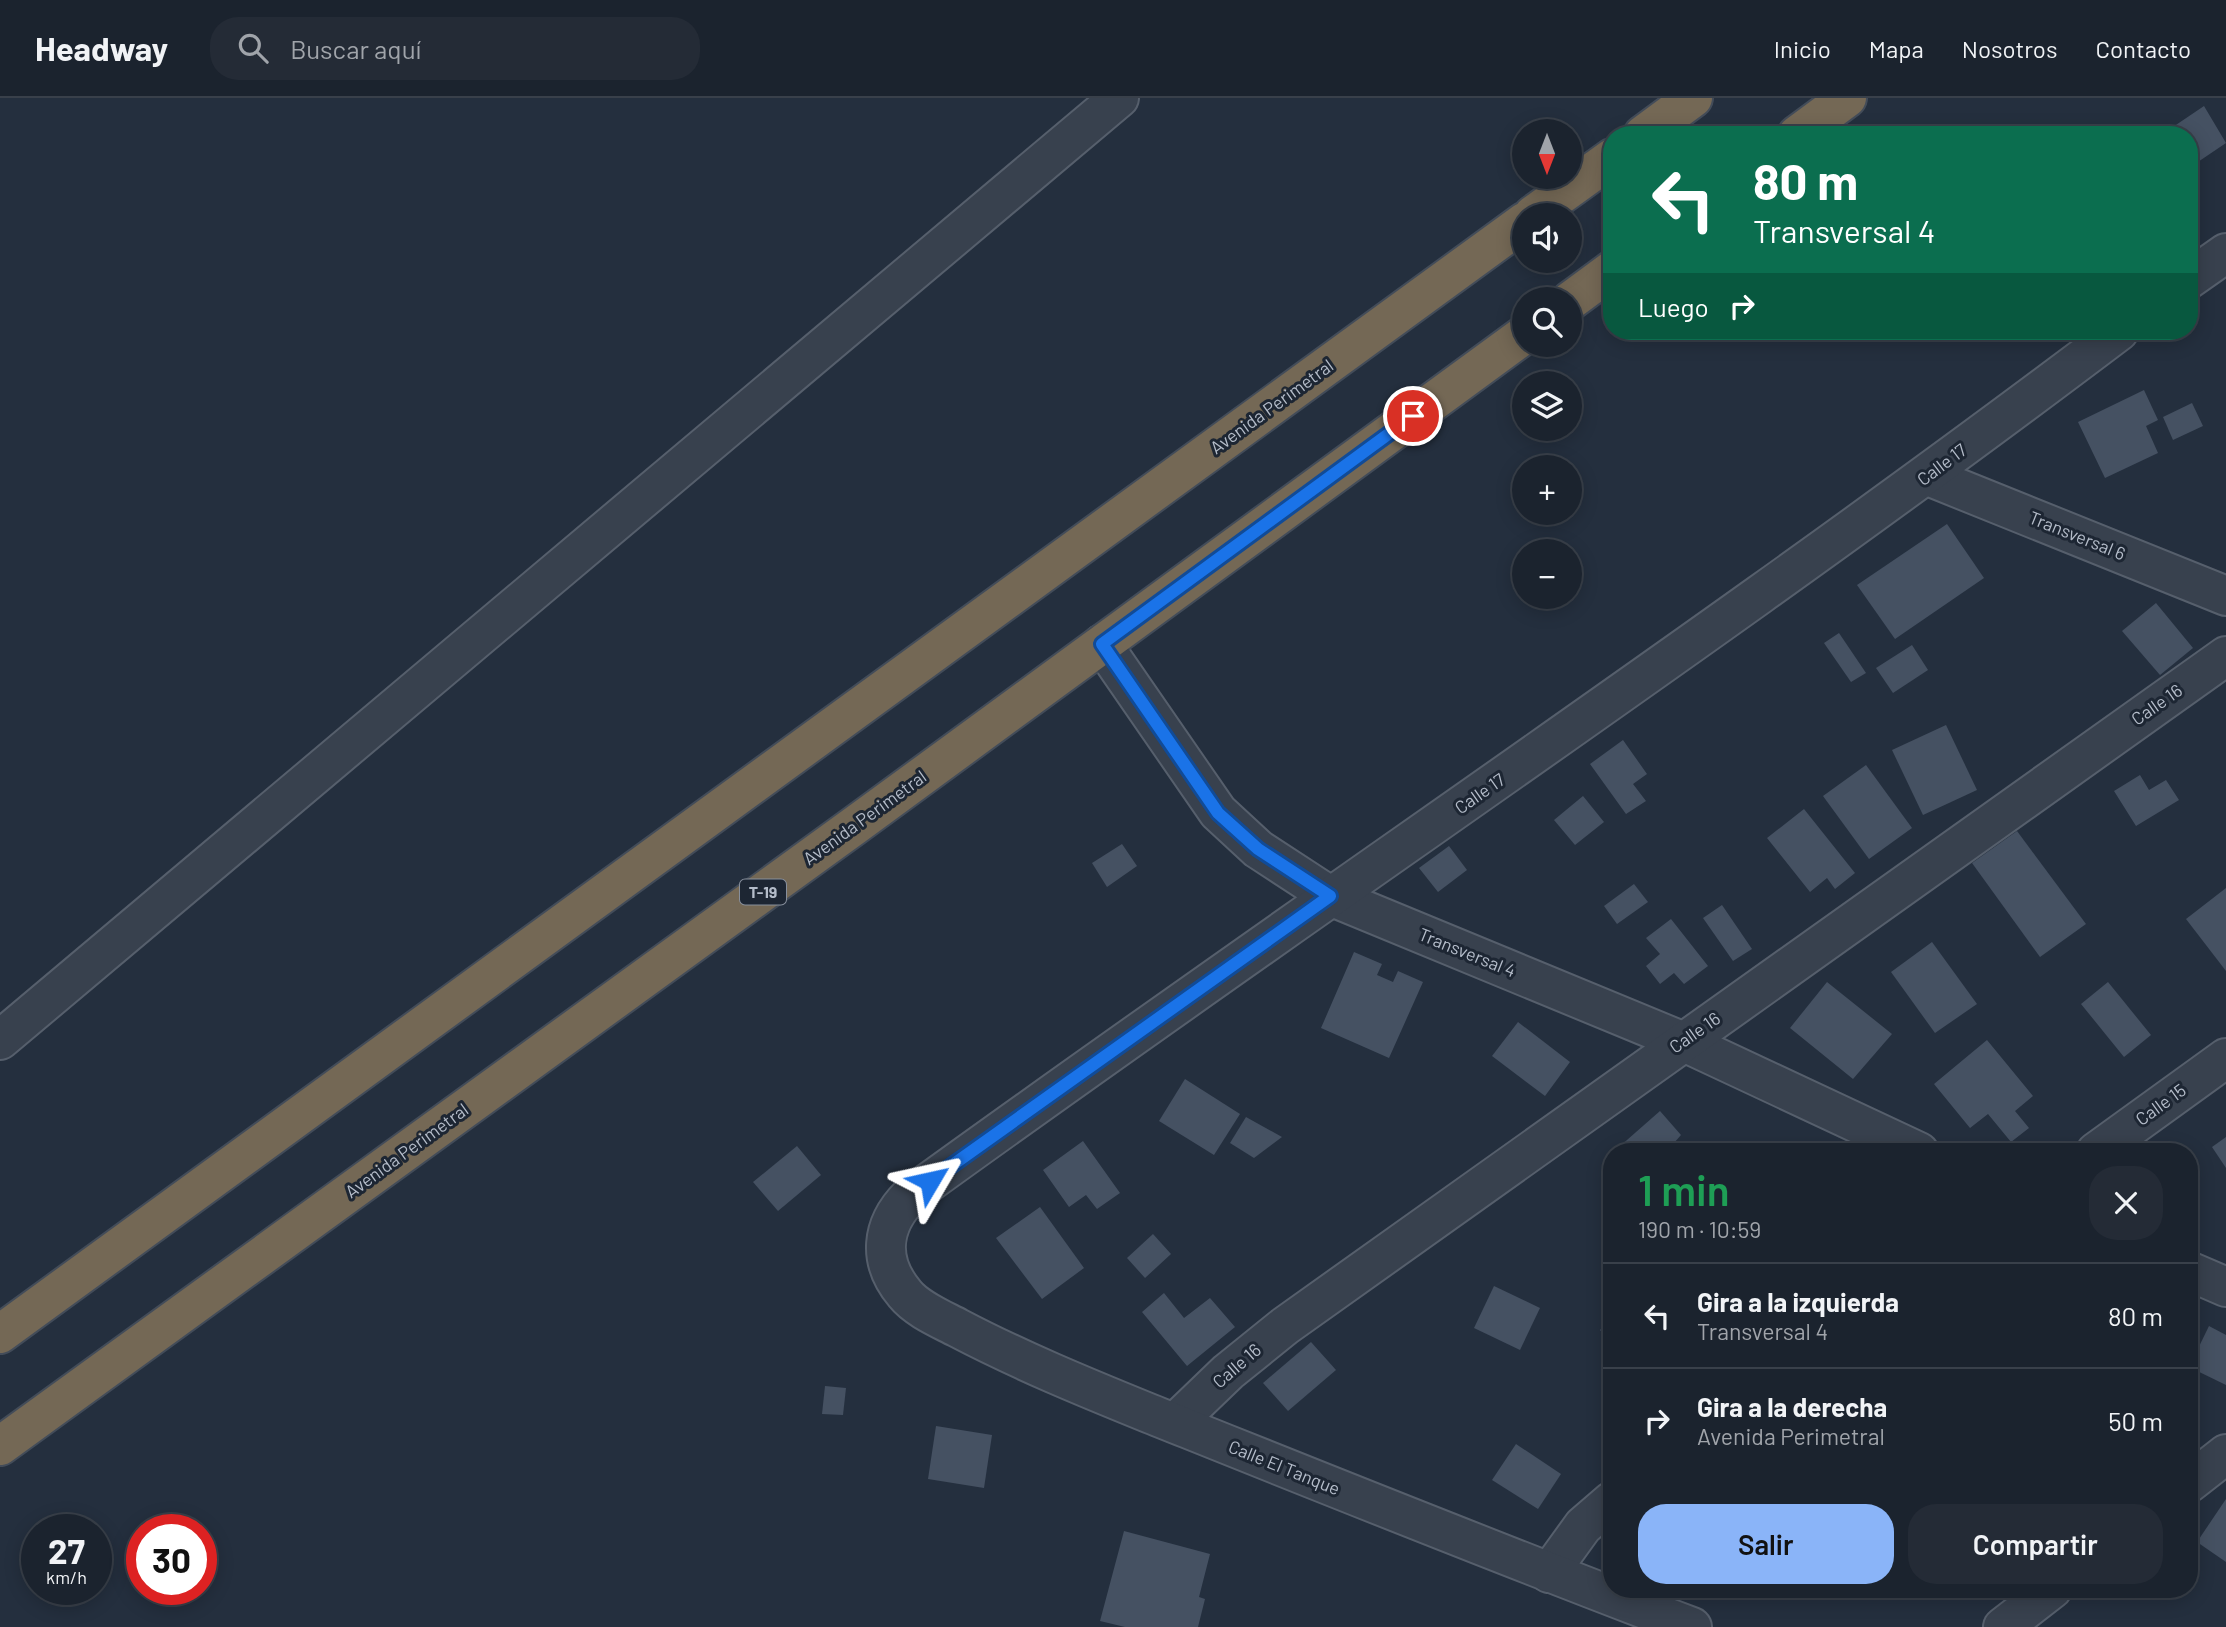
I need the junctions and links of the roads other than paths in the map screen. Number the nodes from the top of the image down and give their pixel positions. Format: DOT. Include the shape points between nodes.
graph roads {
  1 [pos="1119,98"];
  2 [pos="1693,98"];
  3 [pos="1847,98"];
  4 [pos="1655,126"];
  5 [pos="1809,126"];
  6 [pos="1603,164"];
  7 [pos="1550,203"];
  8 [pos="1512,231"];
  9 [pos="2226,253"];
  10 [pos="2198,273"];
  11 [pos="1603,277"];
  12 [pos="1582,292"];
  13 [pos="2107,340"];
  14 [pos="1512,344"];
  15 [pos="1928,475"];
  16 [pos="2226,596"];
  17 [pos="1102,644"];
  18 [pos="2226,656"];
  19 [pos="1330,896"];
  20 [pos="0,1040"];
  21 [pos="1684,1042"];
  22 [pos="2226,1058"];
  23 [pos="1900,1143"];
  24 [pos="2108,1143"];
  25 [pos="2198,1275"];
  26 [pos="893,1278"];
  27 [pos="2226,1287"];
  28 [pos="0,1334"];
  29 [pos="1175,1423"];
  30 [pos="0,1447"];
  31 [pos="2226,1454"];
  32 [pos="2198,1476"];
  33 [pos="1603,1509"];
  34 [pos="1549,1573"];
  35 [pos="1603,1593"];
  36 [pos="1615,1598"];
  37 [pos="2040,1598"];
  38 [pos="1692,1627"];
  39 [pos="2003,1627"];
  1 -- 20 [label="street"];
  2 -- 4 [label="highway"];
  3 -- 5 [label="highway"];
  6 -- 7 [label="highway"];
  8 -- 28 [label="highway, Avenida Perimetral"];
  9 -- 10 [label="street"];
  11 -- 12 [label="highway"];
  13 -- 15 [label="street, Calle 17"];
  14 -- 17 [label="highway, Avenida Perimetral / T-19"];
  15 -- 16 [label="street, Transversal 6"];
  15 -- 19 [label="street, Calle 17" via="1433,828"];
  17 -- 19 [label="street, Transversal 4" via="1218,813 1258,849"];
  17 -- 30 [label="highway, Avenida Perimetral / T-19"];
  18 -- 21 [label="street, Calle 16"];
  19 -- 21 [label="street, Transversal 4"];
  19 -- 26 [label="street, Calle 17" via="910,1195 893,1213 887,1233 886,1256"];
  21 -- 23 [label="street, Transversal 4"];
  21 -- 29 [label="street, Calle 16" via="1285,1325"];
  22 -- 24 [label="street, Calle 15"];
  25 -- 27 [label="street"];
  26 -- 29 [label="street, Calle El Tanque" via="906,1297 977,1338"];
  29 -- 34 [label="street, Calle El Tanque"];
  31 -- 32 [label="street"];
  33 -- 34 [label="street" via="1583,1526"];
  34 -- 35 [label="street, Calle El Tanque"];
  36 -- 38 [label="street, Calle El Tanque"];
  37 -- 39 [label="street"];
}
